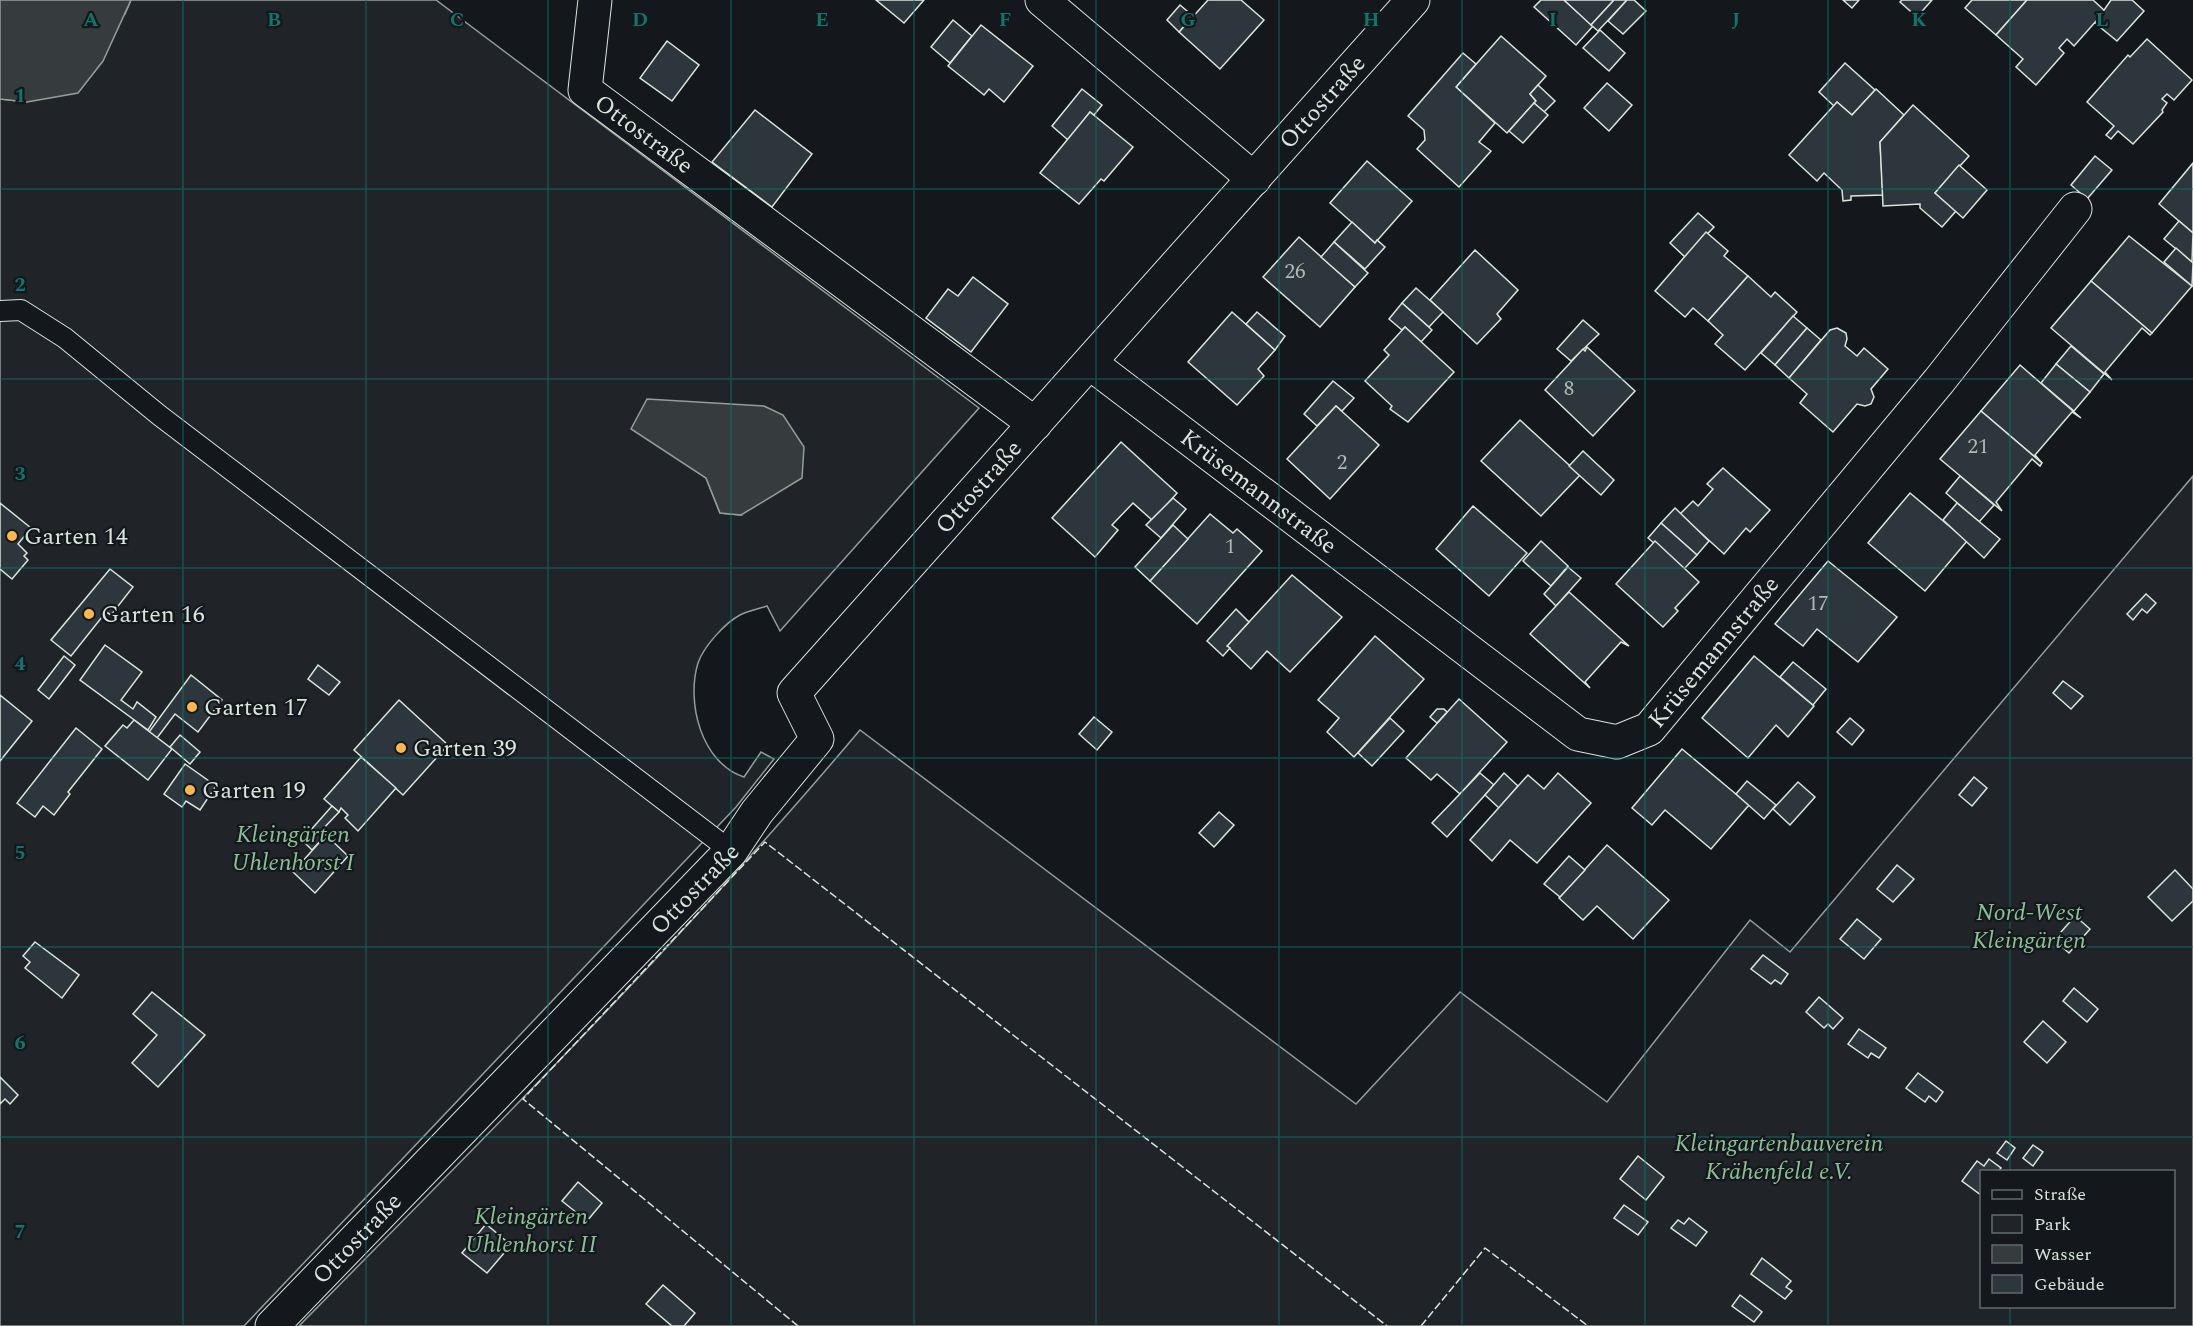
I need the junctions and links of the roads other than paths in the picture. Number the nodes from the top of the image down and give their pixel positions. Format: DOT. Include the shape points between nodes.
graph roads {
  1 [pos="595,0"];
  2 [pos="1042,0"];
  3 [pos="1413,0"];
  4 [pos="1254,179"];
  5 [pos="2075,209"];
  6 [pos="0,311"];
  7 [pos="1090,363"];
  8 [pos="1035,424"];
  9 [pos="731,851"];
  10 [pos="272,1326"];
  1 -- 8 [label="street, Ottostraße" via="585,90"];
  2 -- 4 [label="street"];
  3 -- 4 [label="street, Ottostraße"];
  4 -- 7 [label="street, Ottostraße"];
  5 -- 7 [label="street, Krüsemannstraße" via="1939,381 1649,729 1617,742 1578,734"];
  6 -- 9 [label="lane" via="21,310 65,338 178,430"];
  7 -- 8 [label="street, Ottostraße"];
  8 -- 9 [label="street, Ottostraße" via="794,693 817,739 757,812"];
  9 -- 10 [label="street, Ottostraße"];
}
